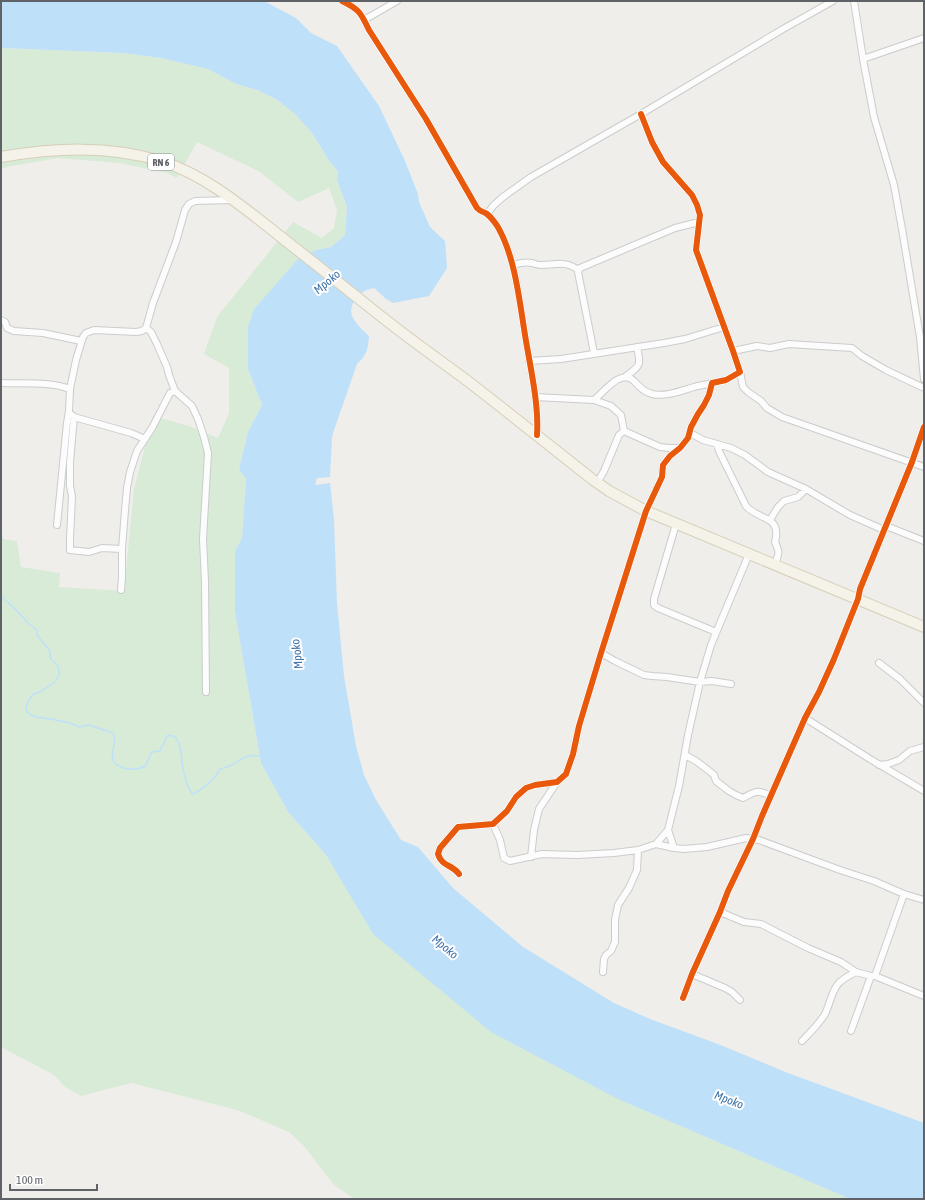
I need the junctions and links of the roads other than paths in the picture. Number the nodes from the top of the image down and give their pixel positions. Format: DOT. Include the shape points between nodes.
graph roads {
  1 [pos="342,1"];
  2 [pos="397,1"];
  3 [pos="833,1"];
  4 [pos="854,1"];
  5 [pos="364,20"];
  6 [pos="924,38"];
  7 [pos="863,59"];
  8 [pos="641,114"];
  9 [pos="1,157"];
  10 [pos="234,200"];
  11 [pos="487,214"];
  12 [pos="699,222"];
  13 [pos="513,265"];
  14 [pos="579,270"];
  15 [pos="1,320"];
  16 [pos="724,327"];
  17 [pos="146,328"];
  18 [pos="81,340"];
  19 [pos="638,347"];
  20 [pos="733,350"];
  21 [pos="594,353"];
  22 [pos="529,361"];
  23 [pos="740,372"];
  24 [pos="625,377"];
  25 [pos="924,379"];
  26 [pos="1,383"];
  27 [pos="712,383"];
  28 [pos="924,388"];
  29 [pos="70,389"];
  30 [pos="176,391"];
  31 [pos="535,397"];
  32 [pos="594,400"];
  33 [pos="69,411"];
  34 [pos="74,417"];
  35 [pos="924,427"];
  36 [pos="624,431"];
  37 [pos="690,433"];
  38 [pos="537,435"];
  39 [pos="145,439"];
  40 [pos="717,444"];
  41 [pos="680,448"];
  42 [pos="912,462"];
  43 [pos="924,467"];
  44 [pos="597,483"];
  45 [pos="806,489"];
  46 [pos="646,511"];
  47 [pos="770,520"];
  48 [pos="676,524"];
  49 [pos="57,525"];
  50 [pos="885,528"];
  51 [pos="924,541"];
  52 [pos="122,549"];
  53 [pos="749,554"];
  54 [pos="775,564"];
  55 [pos="121,590"];
  56 [pos="858,599"];
  57 [pos="924,628"];
  58 [pos="716,632"];
  59 [pos="602,653"];
  60 [pos="879,663"];
  61 [pos="700,682"];
  62 [pos="731,684"];
  63 [pos="206,692"];
  64 [pos="924,704"];
  65 [pos="805,718"];
  66 [pos="924,747"];
  67 [pos="685,756"];
  68 [pos="879,765"];
  69 [pos="558,782"];
  70 [pos="924,791"];
  71 [pos="771,796"];
  72 [pos="493,824"];
  73 [pos="668,830"];
  74 [pos="753,839"];
  75 [pos="656,844"];
  76 [pos="674,848"];
  77 [pos="638,850"];
  78 [pos="531,857"];
  79 [pos="459,874"];
  80 [pos="904,894"];
  81 [pos="924,900"];
  82 [pos="720,912"];
  83 [pos="603,972"];
  84 [pos="856,972"];
  85 [pos="692,974"];
  86 [pos="873,976"];
  87 [pos="924,996"];
  88 [pos="683,998"];
  89 [pos="740,1000"];
  90 [pos="851,1031"];
  91 [pos="802,1040"];
  1 -- 5 [label="street" via="354,7"];
  2 -- 5 [label="street"];
  3 -- 8 [label="street"];
  4 -- 7 [label="street"];
  5 -- 11 [label="street" via="426,119 477,208"];
  6 -- 7 [label="street"];
  7 -- 25 [label="street" via="874,117 897,200 920,337"];
  8 -- 11 [label="street" via="531,177 503,197"];
  8 -- 12 [label="street" via="663,162 692,195 700,215"];
  9 -- 10 [label="main road, RN 6" via="82,148 126,153 161,161 178,168"];
  10 -- 17 [label="street" via="195,201 189,204"];
  10 -- 38 [label="main road, RN 6"];
  11 -- 13 [label="street" via="499,228"];
  12 -- 14 [label="street" via="652,237"];
  12 -- 16 [label="street" via="696,250"];
  13 -- 14 [label="street" via="564,263"];
  13 -- 22 [label="street"];
  14 -- 21 [label="street"];
  15 -- 18 [label="street" via="7,328 14,331"];
  16 -- 19 [label="street" via="685,339"];
  16 -- 20 [label="street"];
  17 -- 18 [label="street" via="136,332 94,330 86,333"];
  17 -- 30 [label="street" via="157,344"];
  18 -- 29 [label="street"];
  19 -- 21 [label="street"];
  19 -- 24 [label="street" via="638,368"];
  20 -- 23 [label="street"];
  20 -- 28 [label="street" via="789,344 852,348 880,367"];
  21 -- 22 [label="street"];
  22 -- 31 [label="street"];
  23 -- 27 [label="street" via="726,380"];
  23 -- 42 [label="street" via="743,387 767,408 782,417"];
  24 -- 27 [label="street" via="632,379 652,394 674,393"];
  24 -- 32 [label="street" via="610,384"];
  26 -- 29 [label="street"];
  27 -- 37 [label="street" via="707,400"];
  29 -- 33 [label="street"];
  30 -- 39 [label="street" via="170,393"];
  30 -- 63 [label="street" via="192,406 208,453 203,539"];
  31 -- 32 [label="street"];
  31 -- 38 [label="street"];
  32 -- 36 [label="street" via="611,406 621,415"];
  33 -- 34 [label="street"];
  33 -- 49 [label="street"];
  34 -- 39 [label="street"];
  34 -- 52 [label="street" via="70,462 70,550 88,552 102,548"];
  35 -- 42 [label="street"];
  36 -- 41 [label="street" via="660,447"];
  36 -- 44 [label="street" via="619,435"];
  37 -- 40 [label="street"];
  37 -- 41 [label="street"];
  38 -- 44 [label="main road, RN 6"];
  39 -- 52 [label="street" via="137,451 130,472"];
  40 -- 45 [label="street" via="745,455 768,472"];
  40 -- 47 [label="street" via="746,506 750,511"];
  41 -- 46 [label="street" via="663,465 662,477"];
  42 -- 43 [label="street"];
  42 -- 50 [label="street"];
  44 -- 46 [label="main road, RN 6"];
  45 -- 47 [label="street" via="798,497 784,501"];
  45 -- 50 [label="street" via="850,516"];
  46 -- 48 [label="main road, RN 6"];
  46 -- 59 [label="street"];
  47 -- 54 [label="street" via="777,528 776,542 779,548"];
  48 -- 53 [label="main road, RN 6"];
  48 -- 58 [label="street" via="654,605"];
  50 -- 51 [label="street"];
  50 -- 56 [label="street"];
  52 -- 55 [label="street"];
  53 -- 54 [label="main road, RN 6"];
  53 -- 58 [label="street"];
  54 -- 56 [label="main road, RN 6"];
  56 -- 57 [label="main road, RN 6"];
  56 -- 65 [label="street" via="834,659"];
  58 -- 61 [label="street"];
  59 -- 61 [label="street" via="644,675"];
  59 -- 69 [label="street" via="573,754 566,774"];
  60 -- 64 [label="street" via="900,679"];
  61 -- 62 [label="street"];
  61 -- 67 [label="street"];
  65 -- 68 [label="street"];
  65 -- 71 [label="street"];
  66 -- 68 [label="street" via="910,752 899,760"];
  67 -- 71 [label="street" via="702,765 714,775 716,781 736,795 743,798 760,791"];
  67 -- 73 [label="street"];
  68 -- 70 [label="street"];
  69 -- 72 [label="street" via="526,788"];
  69 -- 78 [label="street" via="539,809"];
  71 -- 74 [label="street"];
  72 -- 78 [label="street" via="504,858 510,860"];
  72 -- 79 [label="street" via="458,827 440,848 440,860"];
  73 -- 75 [label="street"];
  73 -- 76 [label="street"];
  74 -- 76 [label="street" via="746,838 707,847"];
  74 -- 80 [label="street"];
  74 -- 82 [label="street"];
  75 -- 76 [label="street"];
  75 -- 77 [label="street"];
  77 -- 78 [label="street" via="577,855 542,854"];
  77 -- 83 [label="street" via="637,870 618,904 615,942 604,959"];
  80 -- 81 [label="street"];
  80 -- 86 [label="street"];
  82 -- 84 [label="street" via="744,922 761,924 841,962"];
  82 -- 85 [label="street"];
  84 -- 86 [label="street"];
  84 -- 91 [label="street" via="838,984 825,1014 813,1032"];
  85 -- 88 [label="street"];
  85 -- 89 [label="street" via="725,988"];
  86 -- 87 [label="street"];
  86 -- 90 [label="street"];
}
